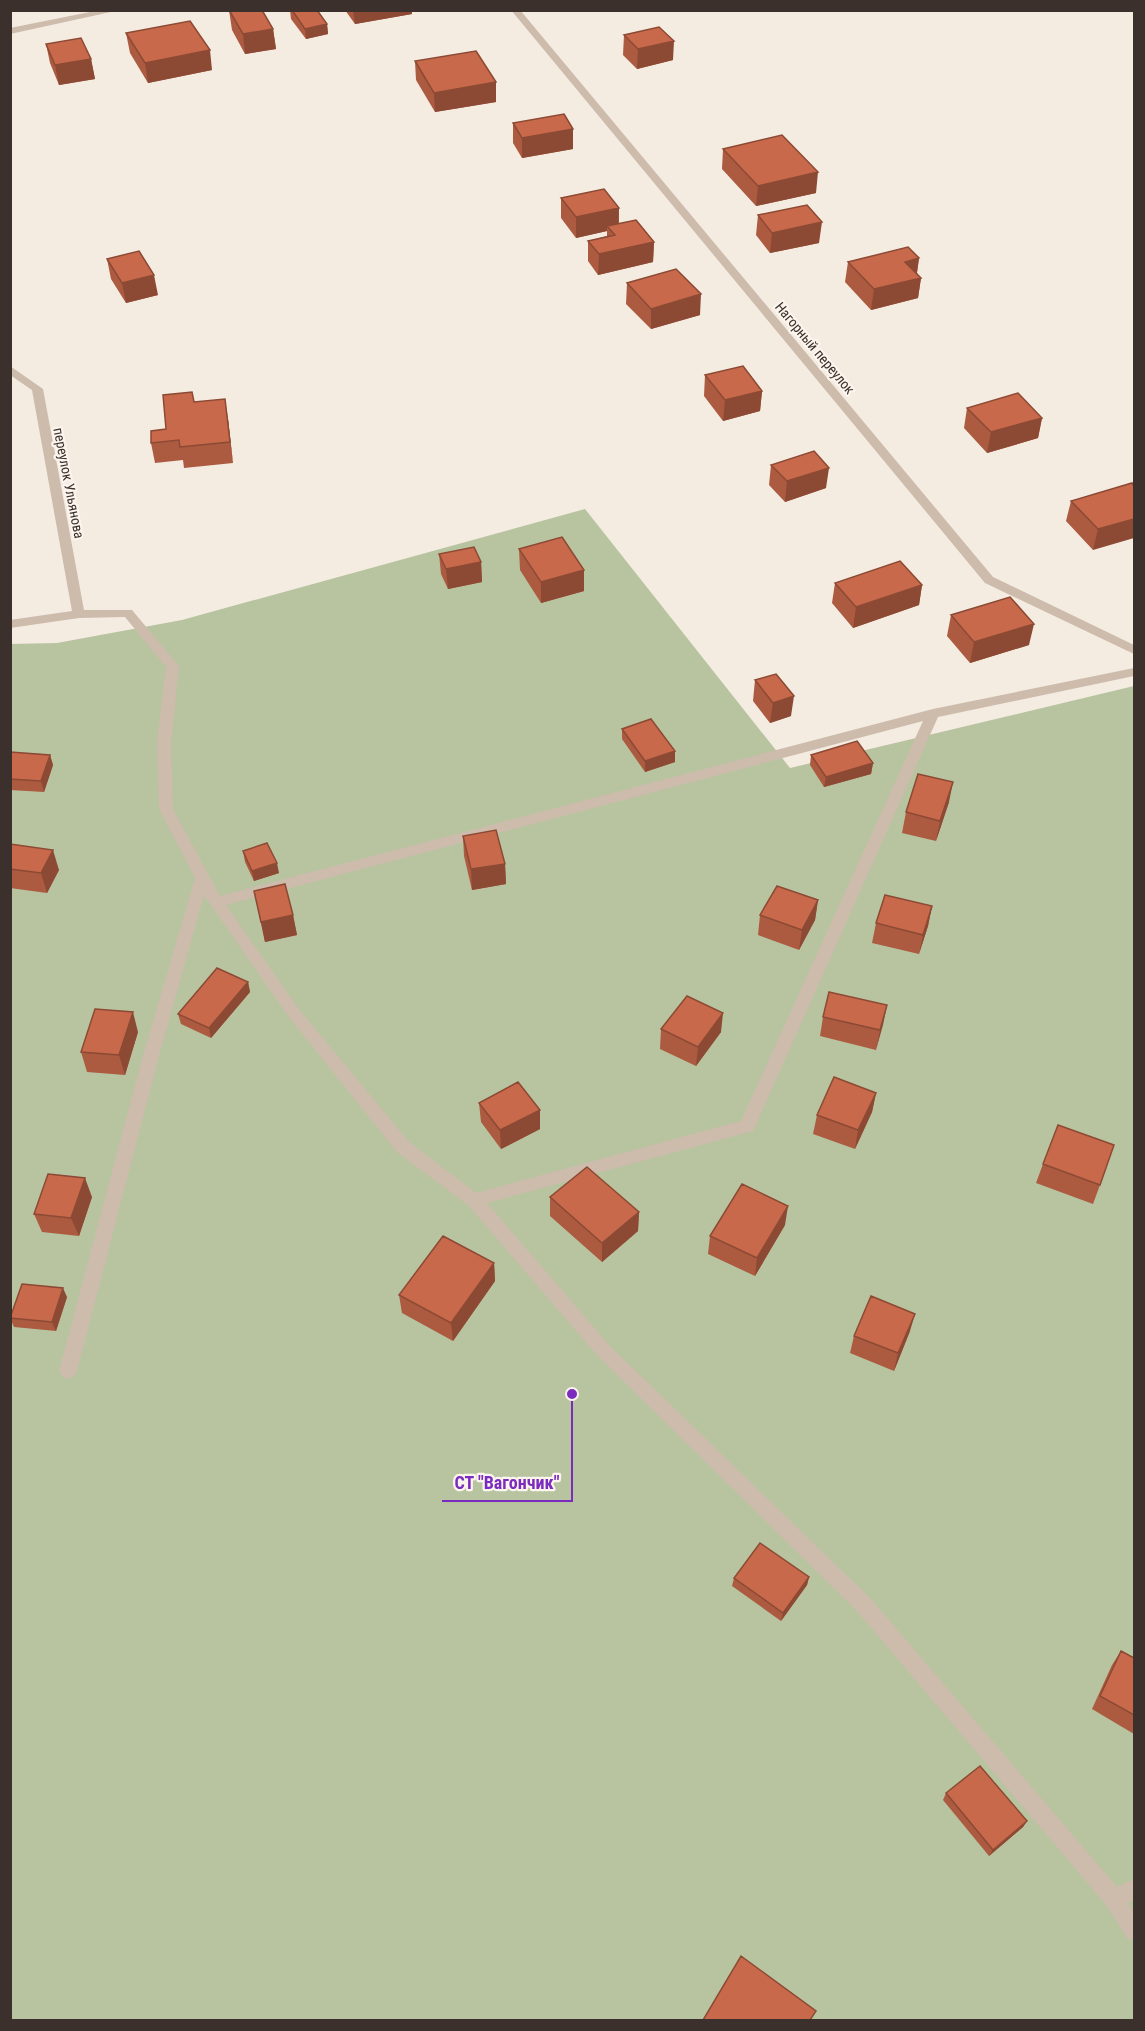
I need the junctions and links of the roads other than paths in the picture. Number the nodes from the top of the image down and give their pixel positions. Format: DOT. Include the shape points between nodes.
graph roads {
  1 [pos="116,10"];
  2 [pos="515,10"];
  3 [pos="10,31"];
  4 [pos="10,369"];
  5 [pos="79,614"];
  6 [pos="10,624"];
  7 [pos="1134,650"];
  8 [pos="1134,672"];
  9 [pos="933,714"];
  10 [pos="202,878"];
  11 [pos="217,902"];
  12 [pos="474,1200"];
  13 [pos="68,1371"];
  14 [pos="1134,1889"];
  15 [pos="1114,1899"];
  16 [pos="1134,1931"];
  1 -- 3 [label="street"];
  2 -- 7 [label="street, Нагорный переулок" via="989,580"];
  4 -- 5 [label="street, переулок Ульянова" via="37,389"];
  5 -- 6 [label="street"];
  5 -- 10 [label="street" via="128,613 173,666 164,743 166,810"];
  8 -- 9 [label="street"];
  9 -- 11 [label="street"];
  9 -- 12 [label="street" via="747,1126"];
  10 -- 11 [label="street"];
  10 -- 13 [label="street" via="148,1063"];
  11 -- 12 [label="street" via="293,1012 403,1147"];
  12 -- 15 [label="street" via="603,1350 864,1605"];
  14 -- 15 [label="street"];
  15 -- 16 [label="street"];
}
